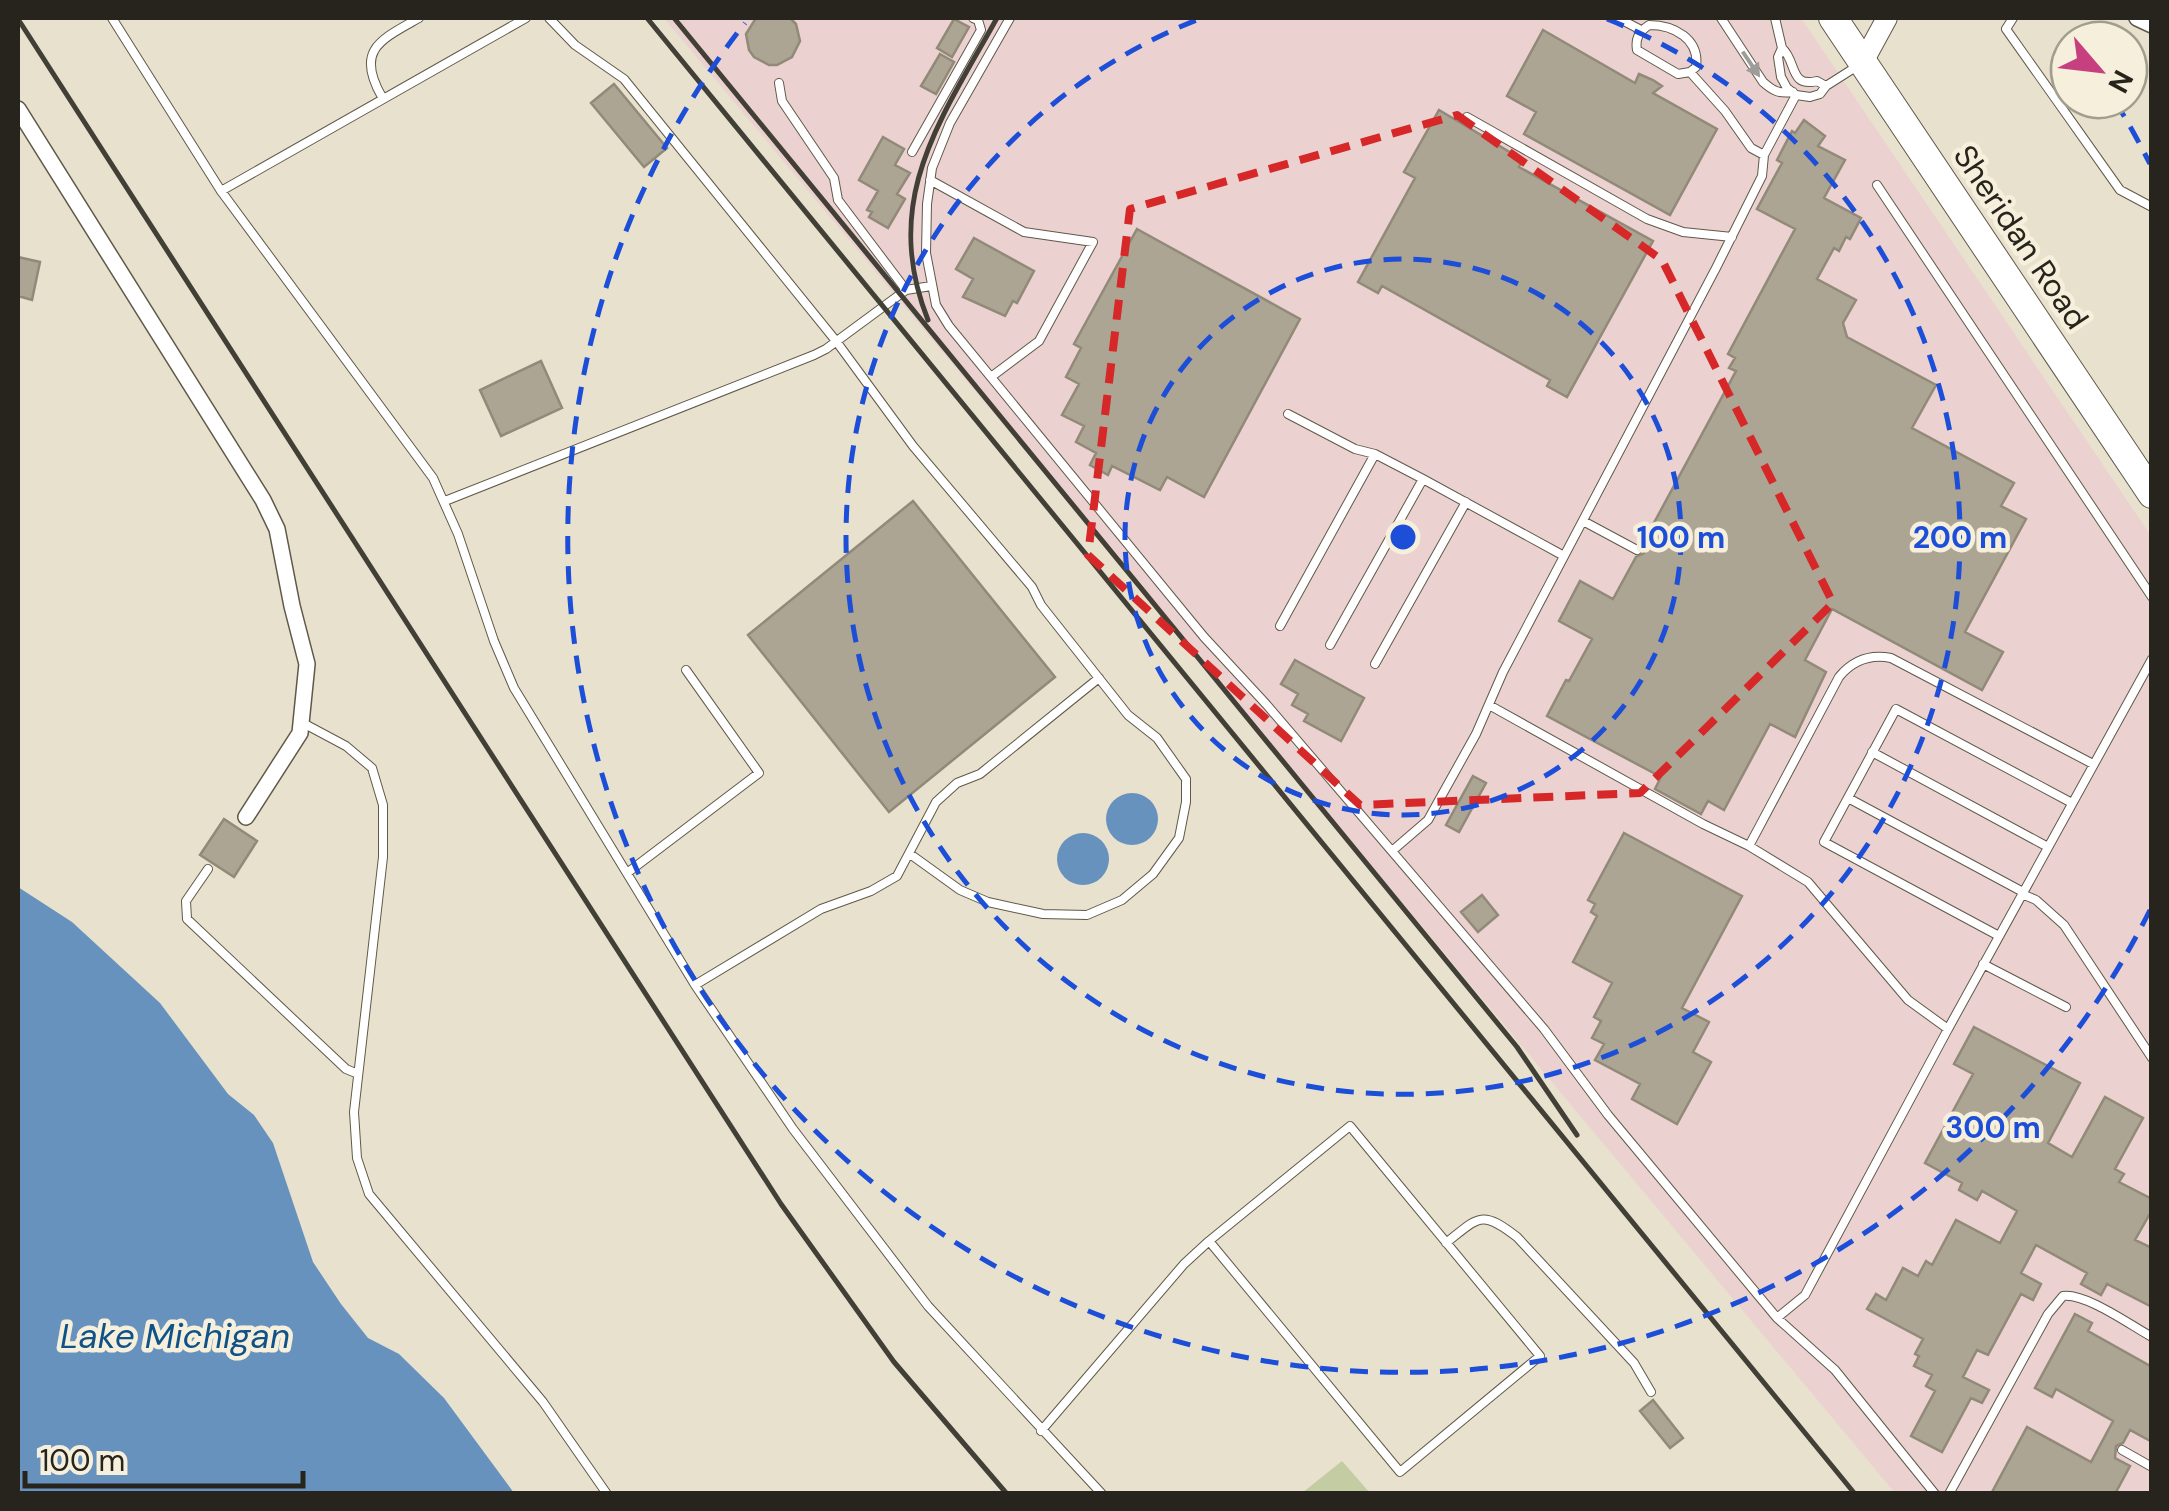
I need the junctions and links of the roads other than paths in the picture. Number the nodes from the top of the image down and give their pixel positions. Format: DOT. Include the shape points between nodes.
graph roads {
  1 [pos="112,18"];
  2 [pos="419,18"];
  3 [pos="526,18"];
  4 [pos="549,18"];
  5 [pos="974,18"];
  6 [pos="1010,18"];
  7 [pos="1618,18"];
  8 [pos="1720,18"];
  9 [pos="1775,18"];
  10 [pos="1833,18"];
  11 [pos="1887,18"];
  12 [pos="2013,18"];
  13 [pos="2137,18"];
  14 [pos="2152,25"];
  15 [pos="1641,30"];
  16 [pos="1782,48"];
  17 [pos="1862,62"];
  18 [pos="1690,72"];
  19 [pos="779,83"];
  20 [pos="1826,86"];
  21 [pos="1795,94"];
  22 [pos="382,97"];
  23 [pos="18,109"];
  24 [pos="1467,117"];
  25 [pos="912,152"];
  26 [pos="1764,155"];
  27 [pos="930,180"];
  28 [pos="1878,185"];
  29 [pos="221,191"];
  30 [pos="2152,208"];
  31 [pos="1732,237"];
  32 [pos="931,286"];
  33 [pos="906,290"];
  34 [pos="836,341"];
  35 [pos="992,377"];
  36 [pos="1288,414"];
  37 [pos="1375,454"];
  38 [pos="1423,478"];
  39 [pos="2152,494"];
  40 [pos="445,501"];
  41 [pos="1466,502"];
  42 [pos="1583,521"];
  43 [pos="1637,550"];
  44 [pos="1564,556"];
  45 [pos="2152,598"];
  46 [pos="1280,626"];
  47 [pos="1330,645"];
  48 [pos="2152,659"];
  49 [pos="1374,664"];
  50 [pos="686,670"];
  51 [pos="1099,678"];
  52 [pos="1489,704"];
  53 [pos="301,722"];
  54 [pos="1872,752"];
  55 [pos="2093,764"];
  56 [pos="1848,798"];
  57 [pos="2072,803"];
  58 [pos="246,817"];
  59 [pos="1748,846"];
  60 [pos="2048,846"];
  61 [pos="1392,851"];
  62 [pos="910,854"];
  63 [pos="208,869"];
  64 [pos="627,872"];
  65 [pos="2022,893"];
  66 [pos="1999,936"];
  67 [pos="1984,964"];
  68 [pos="695,986"];
  69 [pos="2066,1007"];
  70 [pos="1948,1028"];
  71 [pos="2152,1058"];
  72 [pos="358,1074"];
  73 [pos="1208,1241"];
  74 [pos="1446,1243"];
  75 [pos="1777,1318"];
  76 [pos="2152,1337"];
  77 [pos="1651,1392"];
  78 [pos="1042,1431"];
  79 [pos="2122,1450"];
  80 [pos="2152,1467"];
  81 [pos="606,1494"];
  82 [pos="1102,1494"];
  83 [pos="1936,1494"];
  84 [pos="1949,1494"];
  1 -- 29 [label="lane"];
  2 -- 22 [label="lane" via="383,38 372,54 371,78"];
  3 -- 22 [label="lane"];
  4 -- 34 [label="lane" via="574,45 624,79"];
  5 -- 25 [label="lane" via="982,30"];
  6 -- 27 [label="lane" via="950,123"];
  7 -- 15 [label="lane"];
  8 -- 21 [label="lane, one-way" via="1763,82"];
  9 -- 16 [label="lane"];
  10 -- 17 [label="highway, Sheridan Road"];
  11 -- 17 [label="street"];
  12 -- 30 [label="lane" via="2006,28 2120,190"];
  13 -- 14 [label="street"];
  15 -- 18 [label="lane" via="1637,50 1678,74"];
  15 -- 18 [label="lane" via="1661,25 1684,36 1697,54"];
  16 -- 20 [label="lane" via="1799,80"];
  16 -- 21 [label="lane" via="1781,77"];
  17 -- 20 [label="lane"];
  17 -- 39 [label="highway, Sheridan Road"];
  18 -- 26 [label="lane" via="1751,148"];
  19 -- 33 [label="lane" via="782,101 834,178 838,200"];
  20 -- 21 [label="lane" via="1810,98"];
  21 -- 26 [label="lane"];
  22 -- 29 [label="lane"];
  23 -- 53 [label="street" via="270,514 307,664"];
  24 -- 31 [label="lane" via="1647,219 1683,232"];
  26 -- 31 [label="lane" via="1762,176"];
  27 -- 32 [label="lane"];
  27 -- 35 [label="lane" via="1024,232 1093,242 1039,341"];
  28 -- 45 [label="lane"];
  29 -- 40 [label="lane"];
  31 -- 42 [label="lane"];
  32 -- 33 [label="lane"];
  32 -- 35 [label="lane" via="949,326"];
  33 -- 34 [label="lane"];
  34 -- 40 [label="lane"];
  34 -- 51 [label="lane"];
  35 -- 61 [label="lane" via="1204,637"];
  36 -- 37 [label="lane"];
  37 -- 38 [label="lane"];
  37 -- 46 [label="lane"];
  38 -- 41 [label="lane"];
  38 -- 47 [label="lane"];
  40 -- 64 [label="lane" via="514,688"];
  41 -- 44 [label="lane"];
  41 -- 49 [label="lane"];
  42 -- 43 [label="lane"];
  42 -- 44 [label="lane"];
  44 -- 52 [label="lane"];
  48 -- 55 [label="lane"];
  50 -- 64 [label="lane" via="759,774"];
  51 -- 62 [label="lane" via="936,802"];
  51 -- 62 [label="lane" via="1186,779 1179,838 1153,874 1122,900 1087,915 1043,914 960,890"];
  52 -- 59 [label="lane"];
  52 -- 61 [label="lane" via="1428,820"];
  53 -- 58 [label="street"];
  53 -- 72 [label="lane" via="372,768 383,805"];
  54 -- 56 [label="lane"];
  54 -- 57 [label="lane" via="1896,709"];
  54 -- 60 [label="lane"];
  55 -- 57 [label="lane"];
  55 -- 59 [label="lane" via="1878,655 1848,665 1839,677"];
  56 -- 65 [label="lane"];
  56 -- 66 [label="lane" via="1824,842"];
  57 -- 60 [label="lane"];
  59 -- 70 [label="lane" via="1808,882 1908,1000"];
  60 -- 65 [label="lane"];
  61 -- 75 [label="lane"];
  62 -- 68 [label="lane" via="896,876 820,909"];
  63 -- 72 [label="lane" via="186,901 187,918 346,1070"];
  64 -- 68 [label="lane"];
  65 -- 66 [label="lane"];
  65 -- 71 [label="lane" via="2064,925"];
  66 -- 67 [label="lane"];
  67 -- 69 [label="lane"];
  67 -- 70 [label="lane"];
  68 -- 78 [label="lane" via="792,1129 928,1306"];
  70 -- 75 [label="lane" via="1805,1296"];
  72 -- 81 [label="lane" via="357,1158 369,1194 544,1402"];
  73 -- 74 [label="lane" via="1350,1126"];
  73 -- 74 [label="lane" via="1400,1472 1540,1356"];
  73 -- 78 [label="lane"];
  74 -- 77 [label="lane" via="1477,1219 1500,1224 1634,1362"];
  75 -- 83 [label="lane" via="1835,1370"];
  76 -- 84 [label="lane" via="2087,1301 2063,1296"];
  78 -- 82 [label="lane"];
  79 -- 80 [label="lane"];
}
